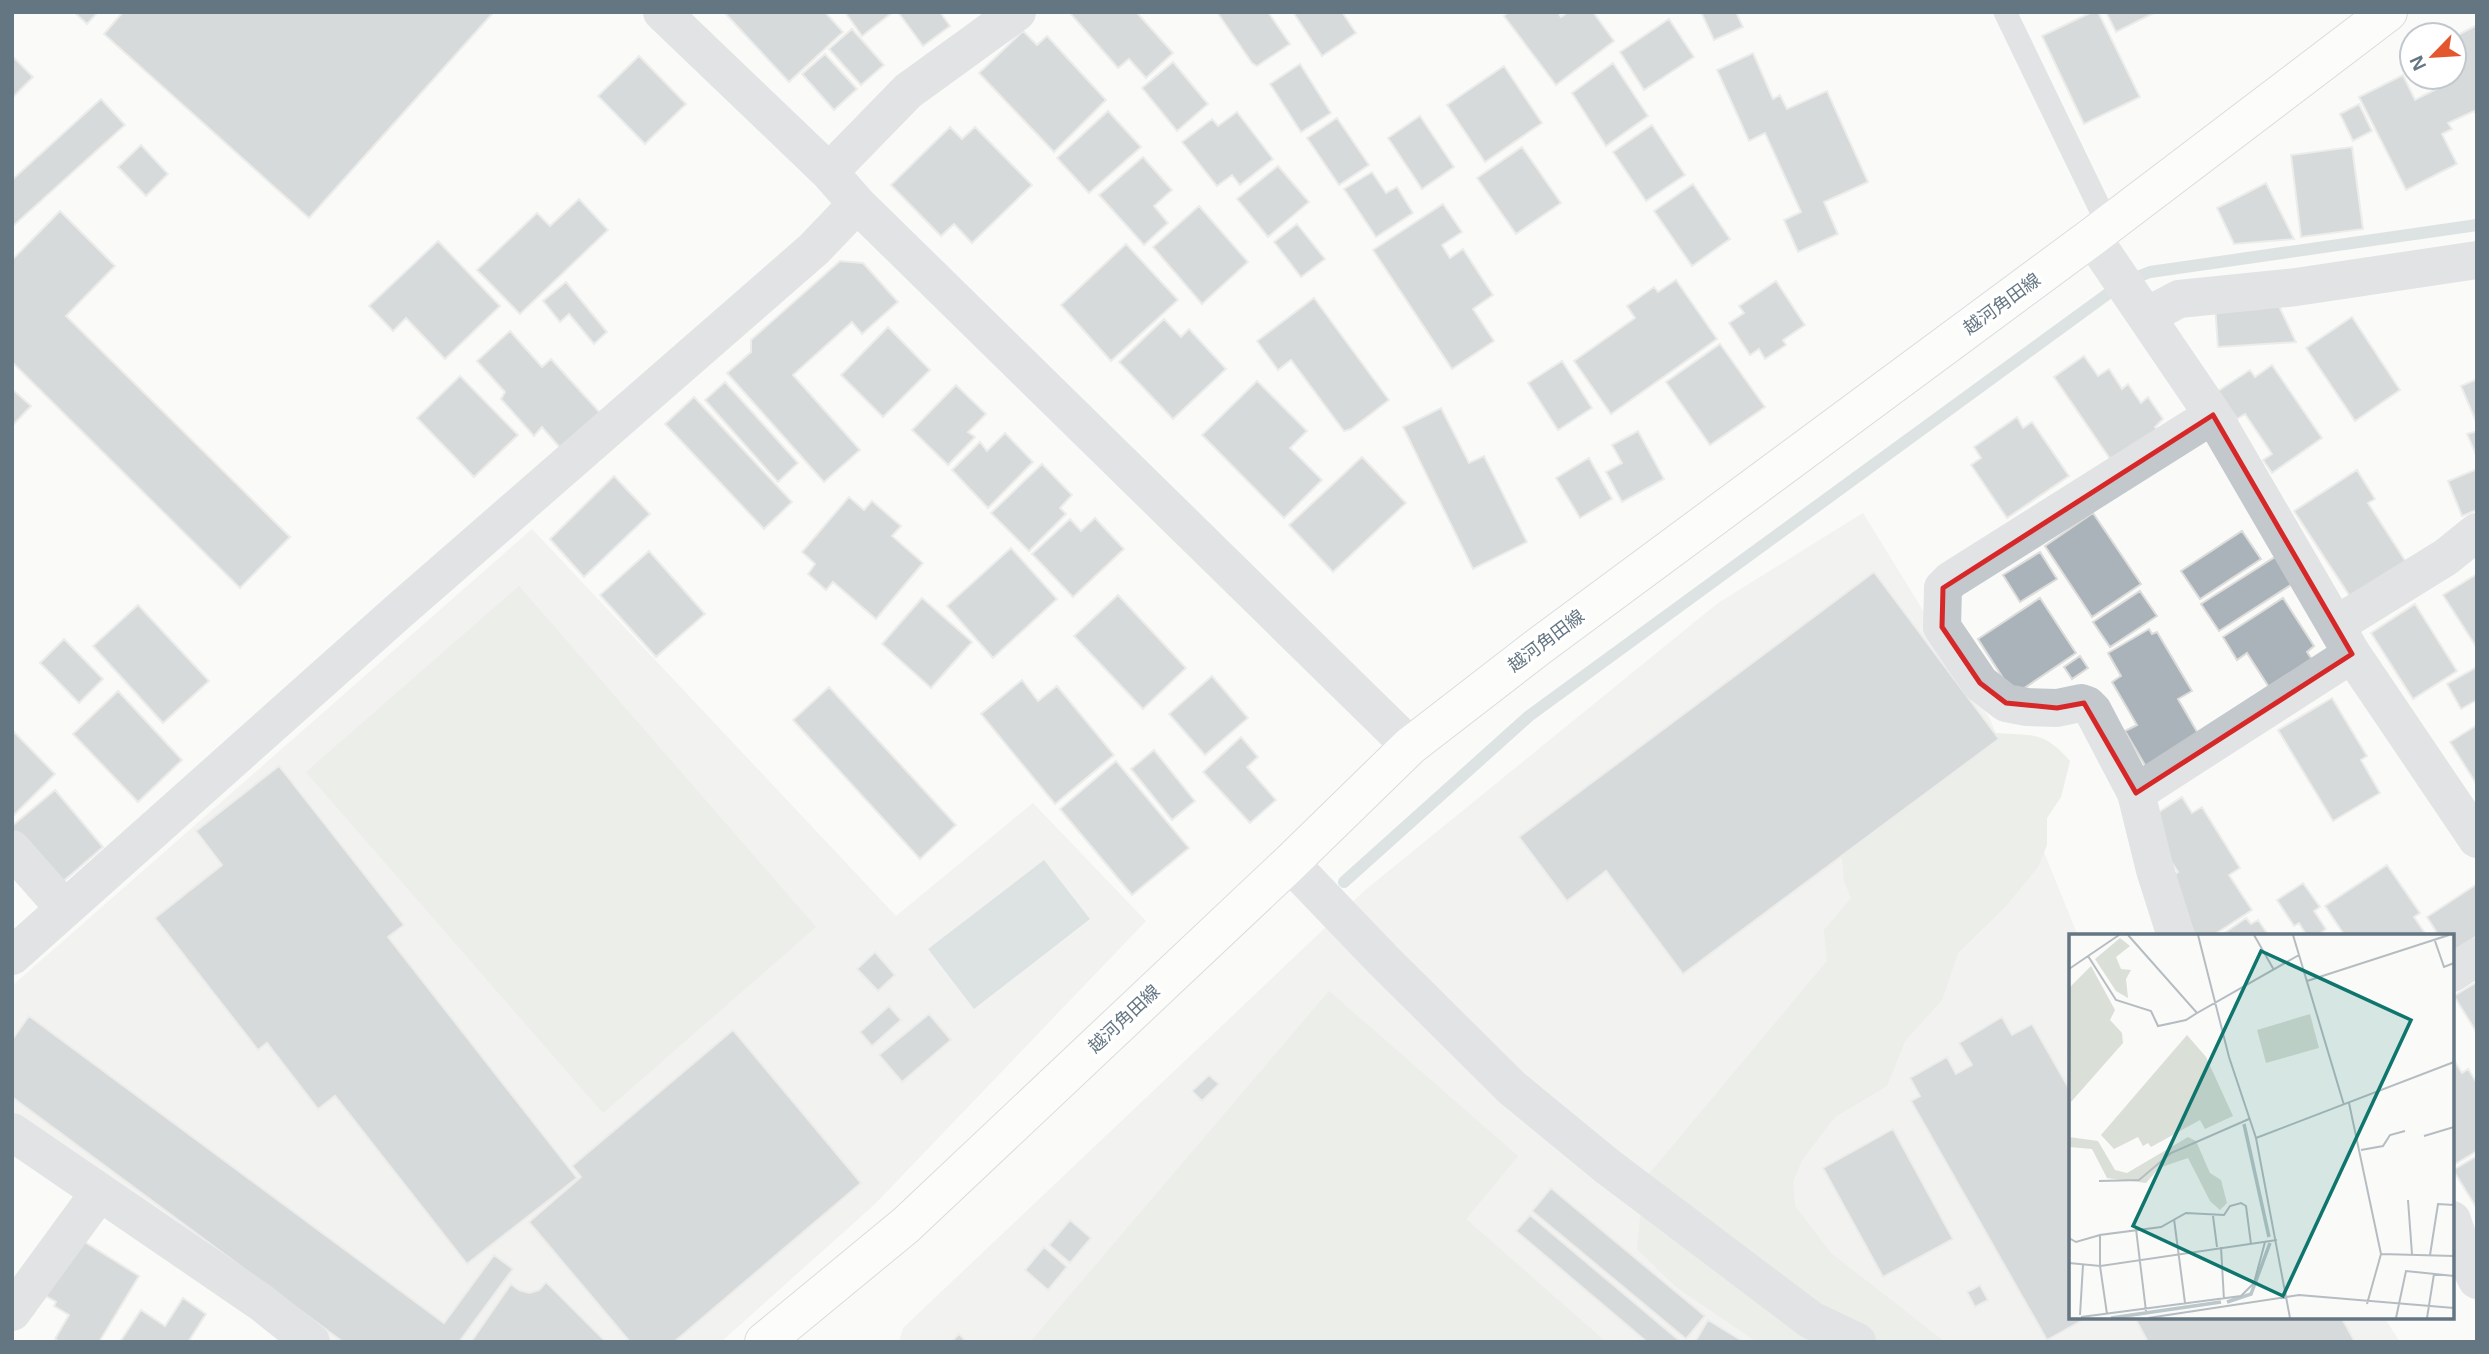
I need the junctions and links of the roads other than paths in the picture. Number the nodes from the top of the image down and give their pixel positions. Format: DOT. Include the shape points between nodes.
graph roads {
  1 [pos="662,12"];
  2 [pos="1017,12"];
  3 [pos="2005,12"];
  4 [pos="2388,12"];
  5 [pos="829,172"];
  6 [pos="857,204"];
  7 [pos="2100,231"];
  8 [pos="2477,260"];
  9 [pos="2147,316"];
  10 [pos="2213,415"];
  11 [pos="2477,532"];
  12 [pos="2344,640"];
  13 [pos="1410,746"];
  14 [pos="2136,793"];
  15 [pos="2477,839"];
  16 [pos="12,849"];
  17 [pos="1290,863"];
  18 [pos="65,909"];
  19 [pos="2175,934"];
  20 [pos="12,956"];
  21 [pos="2477,957"];
  22 [pos="2454,971"];
  23 [pos="12,1132"];
  24 [pos="99,1193"];
  25 [pos="2454,1226"];
  26 [pos="2477,1280"];
  27 [pos="12,1312"];
  28 [pos="311,1342"];
  29 [pos="764,1342"];
  30 [pos="1857,1342"];
  1 -- 5 [label="street"];
  2 -- 5 [label="street" via="908,91"];
  3 -- 7 [label="lane"];
  4 -- 7 [label="main road, 越河角田線"];
  5 -- 6 [label="street"];
  6 -- 13 [label="street"];
  6 -- 18 [label="street" via="814,249"];
  7 -- 9 [label="street"];
  7 -- 13 [label="main road, 越河角田線" via="1739,496"];
  8 -- 9 [label="street" via="2179,299"];
  9 -- 10 [label="street"];
  10 -- 12 [label="street"];
  10 -- 14 [label="street" via="1943,587 1942,627 1980,683 2006,703 2047,708 2087,705"];
  11 -- 12 [label="street"];
  12 -- 14 [label="street"];
  12 -- 15 [label="street"];
  13 -- 17 [label="main road, 越河角田線"];
  14 -- 19 [label="street"];
  16 -- 18 [label="street"];
  17 -- 29 [label="main road, 越河角田線" via="906,1225"];
  17 -- 30 [label="street" via="1512,1088 1811,1320"];
  18 -- 20 [label="street"];
  21 -- 22 [label="street"];
  23 -- 24 [label="street"];
  24 -- 27 [label="street"];
  24 -- 28 [label="street" via="262,1303"];
  25 -- 26 [label="street"];
}
